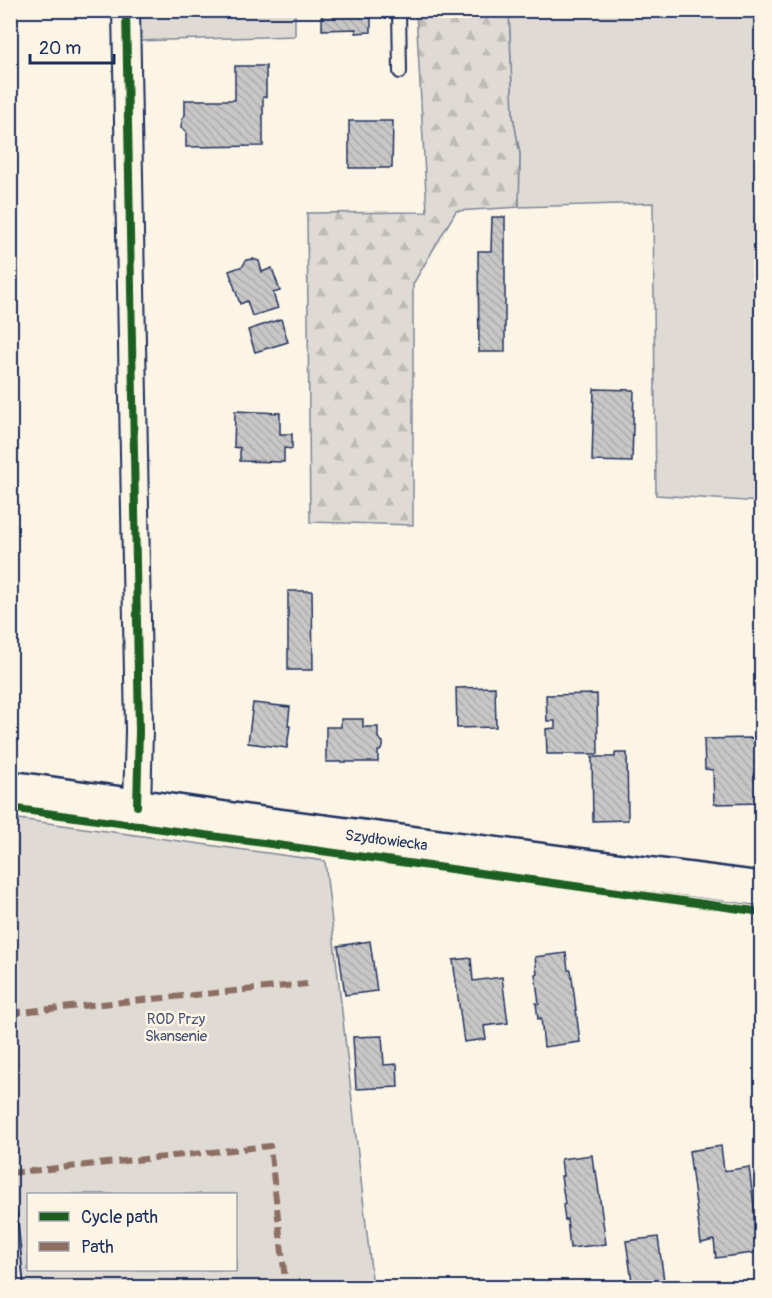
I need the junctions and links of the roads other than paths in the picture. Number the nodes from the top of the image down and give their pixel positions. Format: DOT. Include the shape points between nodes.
graph roads {
  1 [pos="126,10"];
  2 [pos="399,10"];
  3 [pos="400,72"];
  4 [pos="10,789"];
  5 [pos="137,806"];
  6 [pos="762,889"];
  7 [pos="10,1214"];
  8 [pos="17,1287"];
  1 -- 5 [label="street" via="139,731"];
  2 -- 3 [label="lane"];
  4 -- 5 [label="street, Szydłowiecka"];
  5 -- 6 [label="street, Szydłowiecka"];
  7 -- 8 [label="lane"];
}
